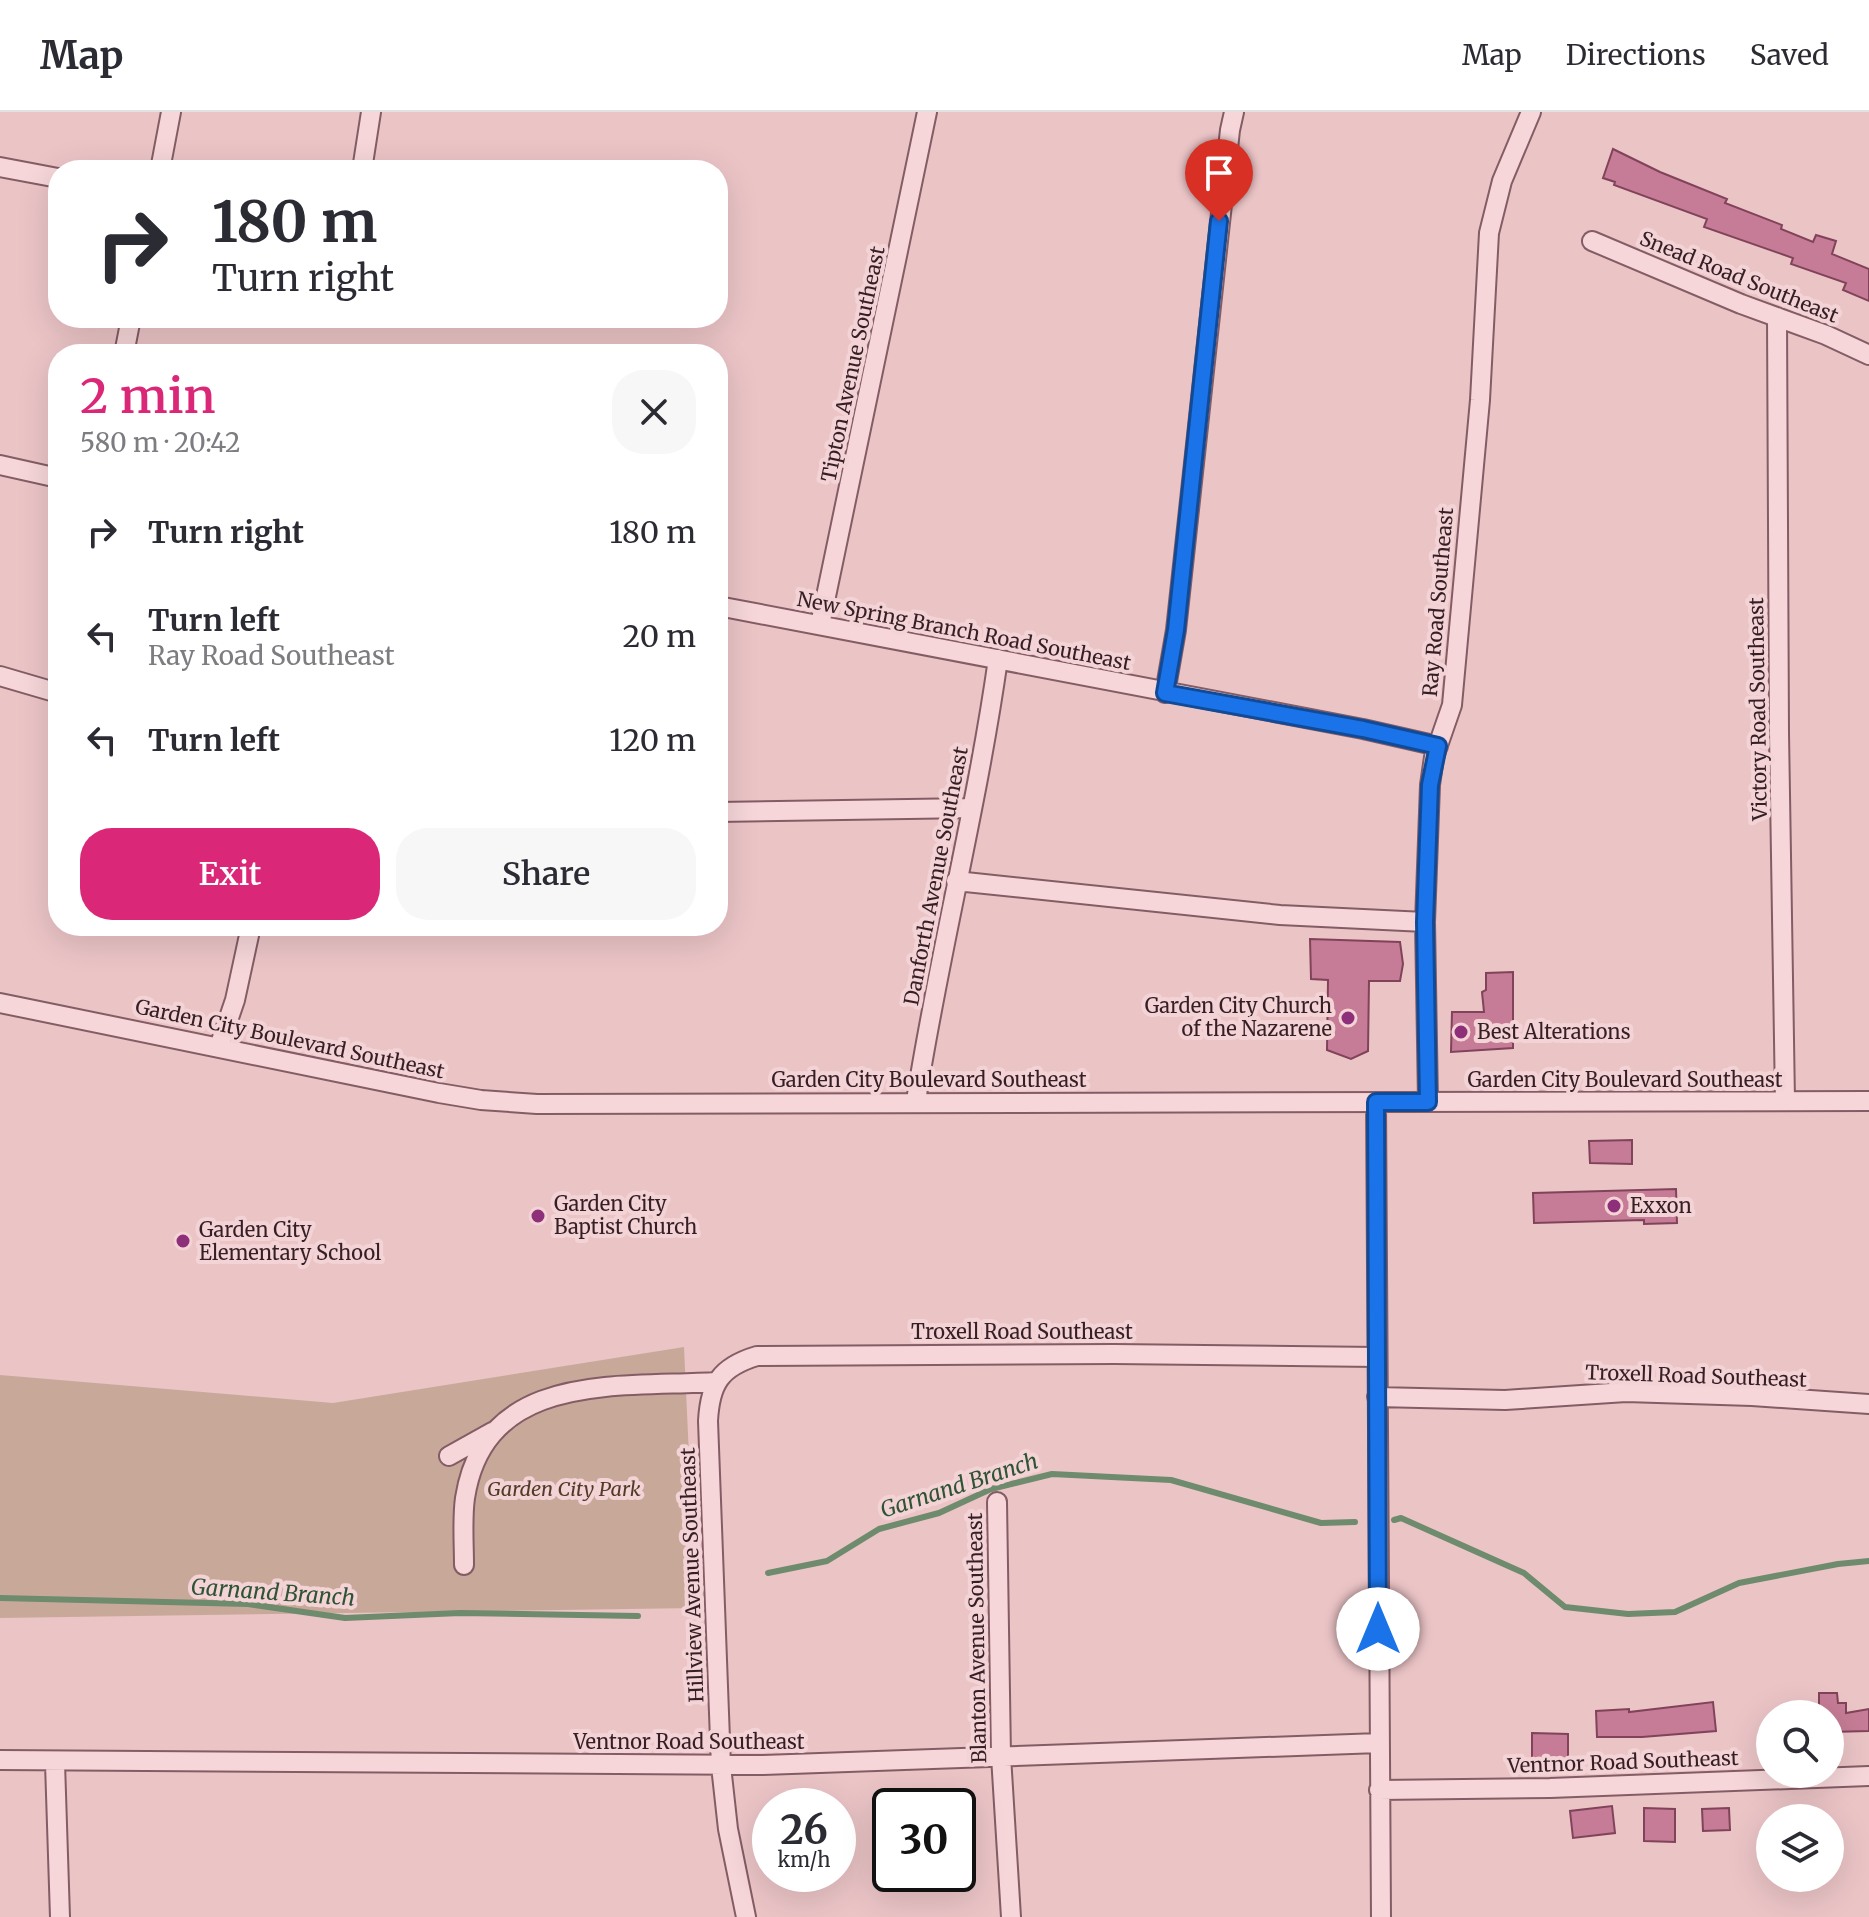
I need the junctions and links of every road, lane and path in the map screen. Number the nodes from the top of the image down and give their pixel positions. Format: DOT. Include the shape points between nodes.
graph roads {
  1 [pos="171,112"];
  2 [pos="371,112"];
  3 [pos="927,112"];
  4 [pos="1234,112"];
  5 [pos="1531,112"];
  6 [pos="162,160"];
  7 [pos="364,160"];
  8 [pos="0,167"];
  9 [pos="48,176"];
  10 [pos="1592,241"];
  11 [pos="1777,317"];
  12 [pos="1869,355"];
  13 [pos="0,465"];
  14 [pos="48,476"];
  15 [pos="728,608"];
  16 [pos="820,625"];
  17 [pos="998,659"];
  18 [pos="0,676"];
  19 [pos="48,690"];
  20 [pos="1165,693"];
  21 [pos="1438,746"];
  22 [pos="972,808"];
  23 [pos="728,812"];
  24 [pos="956,881"];
  25 [pos="1425,922"];
  26 [pos="249,936"];
  27 [pos="0,1003"];
  28 [pos="219,1047"];
  29 [pos="916,1101"];
  30 [pos="1785,1101"];
  31 [pos="1869,1101"];
  32 [pos="1376,1102"];
  33 [pos="1428,1102"];
  34 [pos="1377,1357"];
  35 [pos="716,1382"];
  36 [pos="1377,1397"];
  37 [pos="1869,1404"];
  38 [pos="492,1432"];
  39 [pos="449,1456"];
  40 [pos="997,1502"];
  41 [pos="464,1565"];
  42 [pos="1379,1743"];
  43 [pos="1001,1756"];
  44 [pos="0,1760"];
  45 [pos="55,1763"];
  46 [pos="721,1766"];
  47 [pos="1869,1776"];
  48 [pos="1379,1790"];
  49 [pos="60,1917"];
  50 [pos="746,1917"];
  51 [pos="1011,1917"];
  52 [pos="1381,1917"];
  1 -- 6 [label="street"];
  2 -- 7 [label="street"];
  3 -- 16 [label="street, Tipton Avenue Southeast"];
  4 -- 20 [label="street"];
  5 -- 21 [label="street, Ray Road Southeast" via="1502,181 1489,233 1480,400 1453,690"];
  8 -- 9 [label="street"];
  10 -- 11 [label="street, Snead Road Southeast"];
  11 -- 12 [label="street, Snead Road Southeast"];
  11 -- 30 [label="street, Victory Road Southeast"];
  13 -- 14 [label="street"];
  15 -- 16 [label="street, New Spring Branch Road Southeast"];
  16 -- 17 [label="street, New Spring Branch Road Southeast"];
  17 -- 20 [label="street, New Spring Branch Road Southeast"];
  17 -- 22 [label="street, Danforth Avenue Southeast"];
  18 -- 19 [label="street"];
  20 -- 21 [label="street, New Spring Branch Road Southeast"];
  21 -- 25 [label="street, Ray Road Southeast" via="1430,785"];
  22 -- 23 [label="street"];
  22 -- 24 [label="street, Danforth Avenue Southeast"];
  24 -- 25 [label="street" via="1280,915"];
  24 -- 29 [label="street, Danforth Avenue Southeast"];
  25 -- 33 [label="street, Ray Road Southeast"];
  26 -- 28 [label="street"];
  27 -- 28 [label="street, Garden City Boulevard Southeast"];
  28 -- 29 [label="street, Garden City Boulevard Southeast" via="481,1100"];
  29 -- 32 [label="street, Garden City Boulevard Southeast"];
  30 -- 31 [label="street, Garden City Boulevard Southeast"];
  30 -- 33 [label="street, Garden City Boulevard Southeast"];
  32 -- 33 [label="street, Garden City Boulevard Southeast"];
  32 -- 34 [label="street"];
  34 -- 35 [label="street, Troxell Road Southeast" via="757,1356 741,1361"];
  34 -- 36 [label="street"];
  35 -- 38 [label="street" via="584,1388 544,1398"];
  35 -- 46 [label="street, Hillview Avenue Southeast" via="708,1421"];
  36 -- 37 [label="street, Troxell Road Southeast" via="1505,1400 1626,1392"];
  36 -- 42 [label="street"];
  38 -- 39 [label="street"];
  38 -- 41 [label="street" via="465,1497"];
  40 -- 43 [label="street, Blanton Avenue Southeast"];
  42 -- 43 [label="street, Ventnor Road Southeast"];
  42 -- 48 [label="street"];
  43 -- 46 [label="street, Ventnor Road Southeast"];
  43 -- 51 [label="street, Blanton Avenue Southeast"];
  44 -- 45 [label="street, Ventnor Road Southeast"];
  45 -- 46 [label="street, Ventnor Road Southeast"];
  45 -- 49 [label="street"];
  46 -- 50 [label="street, Hillview Avenue Southeast"];
  47 -- 48 [label="street, Ventnor Road Southeast"];
  48 -- 52 [label="street"];
}
